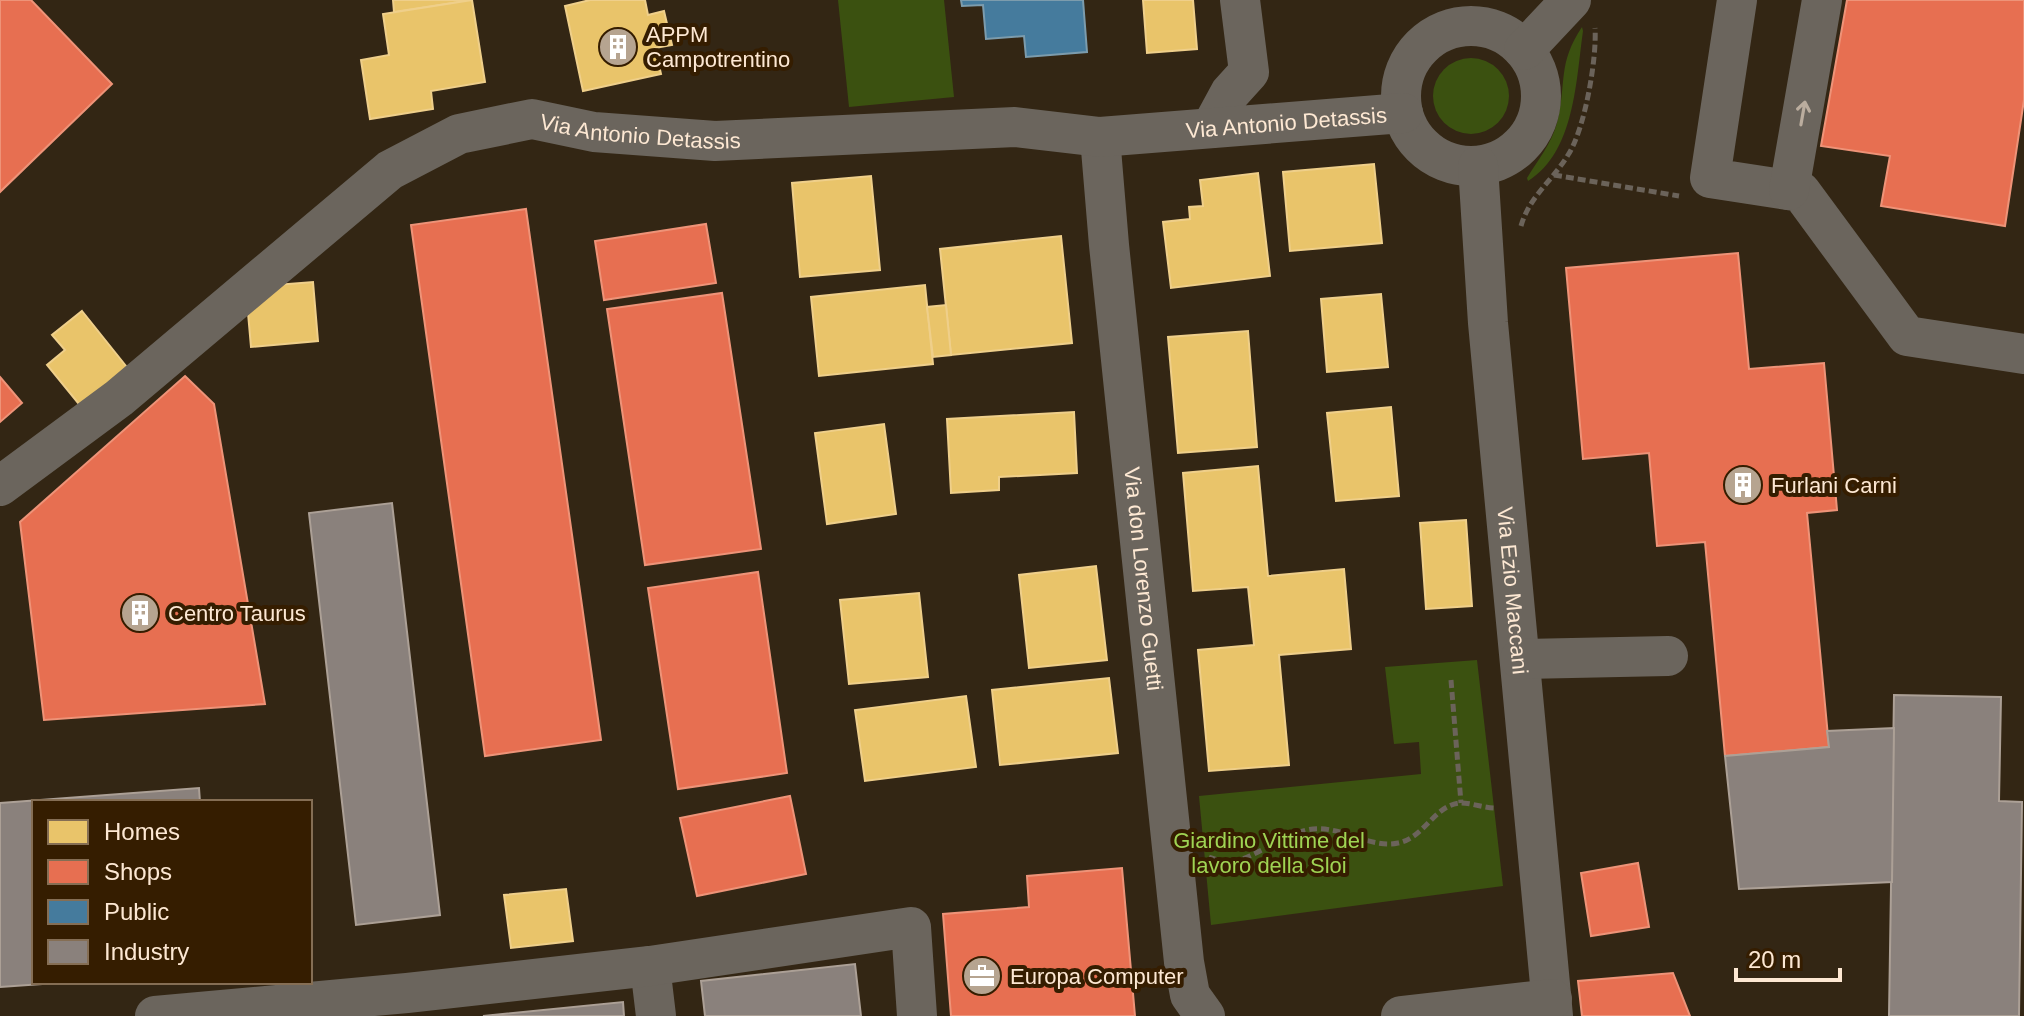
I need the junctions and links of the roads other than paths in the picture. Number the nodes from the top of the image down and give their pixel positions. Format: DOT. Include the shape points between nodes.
graph roads {
  1 [pos="1240,0"];
  2 [pos="1737,0"];
  3 [pos="1822,0"];
  4 [pos="1583,12"];
  5 [pos="1455,14"];
  6 [pos="1524,50"];
  7 [pos="1403,113"];
  8 [pos="1211,128"];
  9 [pos="1100,137"];
  10 [pos="1478,166"];
  11 [pos="1789,190"];
  12 [pos="2024,354"];
  13 [pos="0,486"];
  14 [pos="1668,656"];
  15 [pos="1520,659"];
  16 [pos="650,966"];
  17 [pos="408,1005"];
  18 [pos="1553,1008"];
  19 [pos="155,1016"];
  20 [pos="656,1016"];
  21 [pos="917,1016"];
  22 [pos="1205,1016"];
  23 [pos="1401,1016"];
  1 -- 8 [label="street" via="1249,72"];
  2 -- 11 [label="street" via="1710,178"];
  11 -- 3 [label="street, one-way"];
  4 -- 6 [label="street"];
  5 -- 6 [label="street" via="1493,29"];
  5 -- 7 [label="street" via="1413,56 1403,80"];
  6 -- 10 [label="street" via="1541,86 1535,125 1510,155"];
  7 -- 8 [label="street, Via Antonio Detassis"];
  7 -- 10 [label="street" via="1426,150 1448,162"];
  8 -- 9 [label="street, Via Antonio Detassis"];
  9 -- 13 [label="street, Via Antonio Detassis" via="1015,127 757,126 715,141 594,132 532,119 459,134 390,170 119,398"];
  9 -- 22 [label="street, Via don Lorenzo Guetti" via="1184,962 1190,995"];
  10 -- 15 [label="street, Via Ezio Maccani"];
  11 -- 12 [label="street" via="1801,192 1907,336"];
  14 -- 15 [label="street"];
  15 -- 18 [label="street, Via Ezio Maccani"];
  16 -- 17 [label="street"];
  16 -- 20 [label="street"];
  16 -- 21 [label="street" via="911,927"];
  17 -- 19 [label="street"];
  18 -- 23 [label="street"];
}
